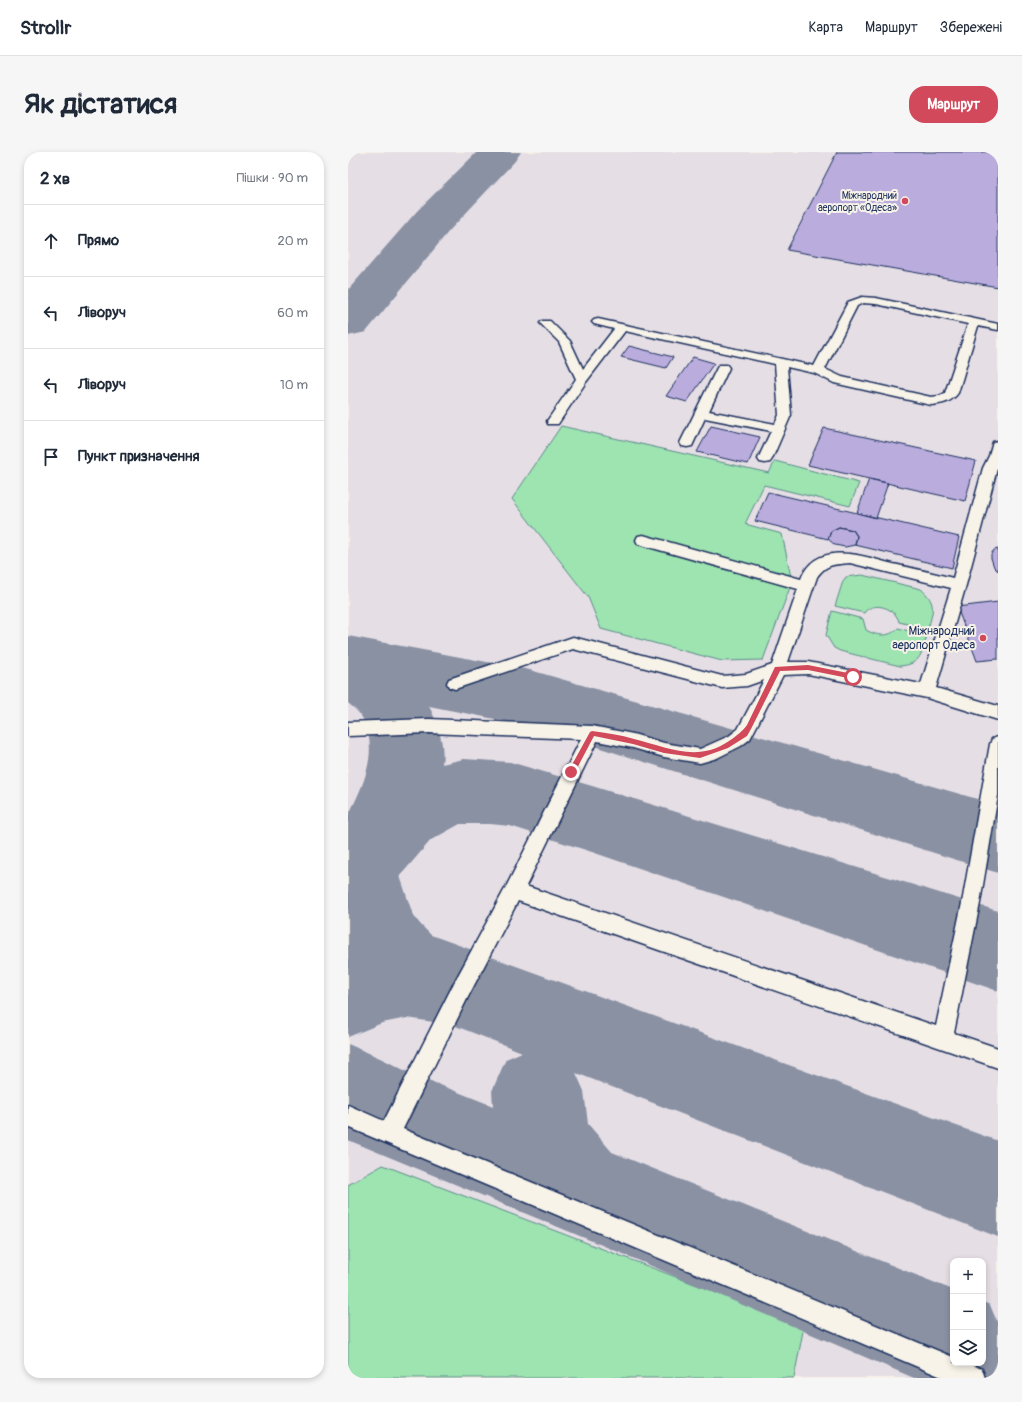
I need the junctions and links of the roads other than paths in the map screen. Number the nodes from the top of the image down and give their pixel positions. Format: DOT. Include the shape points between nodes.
graph roads {
  1 [pos="598,322"];
  2 [pos="974,322"];
  3 [pos="546,323"];
  4 [pos="622,327"];
  5 [pos="998,327"];
  6 [pos="781,362"];
  7 [pos="723,368"];
  8 [pos="818,370"];
  9 [pos="582,379"];
  10 [pos="701,413"];
  11 [pos="553,421"];
  12 [pos="779,429"];
  13 [pos="687,443"];
  14 [pos="998,445"];
  15 [pos="765,459"];
  16 [pos="643,540"];
  17 [pos="960,585"];
  18 [pos="806,586"];
  19 [pos="778,669"];
  20 [pos="455,683"];
  21 [pos="927,692"];
  22 [pos="998,713"];
  23 [pos="348,729"];
  24 [pos="592,734"];
  25 [pos="998,744"];
  26 [pos="514,891"];
  27 [pos="943,1039"];
  28 [pos="998,1058"];
  29 [pos="348,1116"];
  30 [pos="389,1134"];
  31 [pos="974,1378"];
  1 -- 4 [label="lane"];
  2 -- 5 [label="lane"];
  2 -- 8 [label="lane" via="862,300 852,304"];
  2 -- 8 [label="lane" via="952,393 948,398 931,400 838,380"];
  3 -- 9 [label="lane" via="564,342"];
  4 -- 6 [label="lane"];
  4 -- 9 [label="lane"];
  6 -- 8 [label="lane"];
  6 -- 12 [label="lane" via="785,415"];
  7 -- 10 [label="lane"];
  9 -- 11 [label="lane"];
  10 -- 12 [label="lane"];
  10 -- 13 [label="lane"];
  12 -- 15 [label="lane"];
  14 -- 17 [label="lane"];
  16 -- 18 [label="lane"];
  17 -- 18 [label="lane" via="850,558 827,560 817,566"];
  17 -- 21 [label="lane"];
  18 -- 19 [label="lane"];
  19 -- 20 [label="lane" via="747,680 722,682 573,643"];
  19 -- 21 [label="lane" via="808,668"];
  19 -- 24 [label="lane" via="744,734 711,753 700,756 687,755 633,741"];
  21 -- 22 [label="lane"];
  23 -- 24 [label="lane" via="429,726"];
  24 -- 26 [label="lane"];
  25 -- 27 [label="lane" via="971,903"];
  26 -- 27 [label="lane"];
  26 -- 30 [label="lane" via="458,995"];
  27 -- 28 [label="lane"];
  29 -- 30 [label="lane"];
  30 -- 31 [label="lane"];
}
